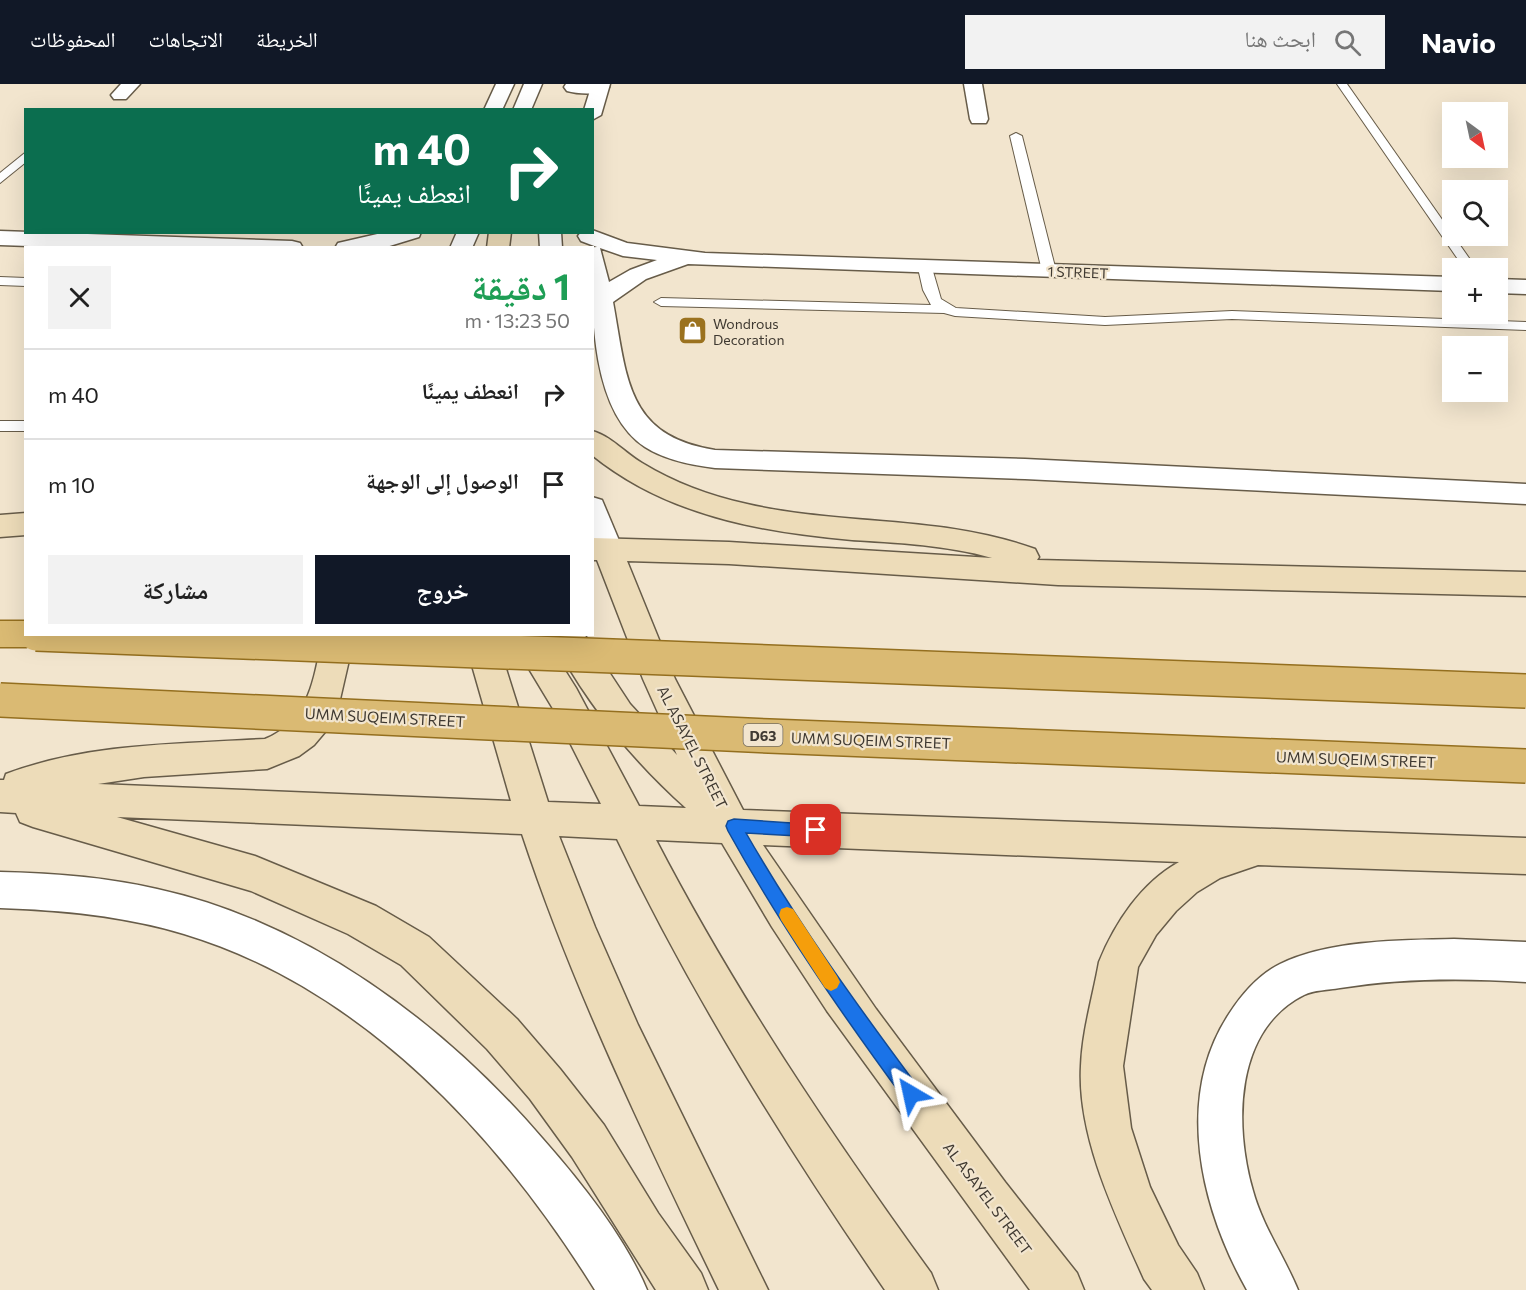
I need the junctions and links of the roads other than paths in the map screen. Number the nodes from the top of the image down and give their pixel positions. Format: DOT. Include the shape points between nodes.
graph roads {
  1 [pos="505,84"];
  2 [pos="533,84"];
  3 [pos="973,84"];
  4 [pos="1342,84"];
  5 [pos="573,86"];
  6 [pos="601,86"];
  7 [pos="494,108"];
  8 [pos="523,108"];
  9 [pos="566,108"];
  10 [pos="594,109"];
  11 [pos="979,119"];
  12 [pos="1016,136"];
  13 [pos="24,157"];
  14 [pos="0,179"];
  15 [pos="404,234"];
  16 [pos="417,234"];
  17 [pos="0,238"];
  18 [pos="590,242"];
  19 [pos="210,246"];
  20 [pos="358,246"];
  21 [pos="408,246"];
  22 [pos="1463,258"];
  23 [pos="594,260"];
  24 [pos="705,260"];
  25 [pos="925,268"];
  26 [pos="1049,271"];
  27 [pos="1,282"];
  28 [pos="24,282"];
  29 [pos="1442,284"];
  30 [pos="1508,286"];
  31 [pos="1526,287"];
  32 [pos="603,299"];
  33 [pos="661,302"];
  34 [pos="943,309"];
  35 [pos="1526,326"];
  36 [pos="0,426"];
  37 [pos="24,426"];
  38 [pos="594,441"];
  39 [pos="1526,494"];
  40 [pos="594,518"];
  41 [pos="24,524"];
  42 [pos="0,526"];
  43 [pos="0,533"];
  44 [pos="24,533"];
  45 [pos="600,549"];
  46 [pos="1059,573"];
  47 [pos="1526,584"];
  48 [pos="0,634"];
  49 [pos="24,634"];
  50 [pos="88,636"];
  51 [pos="339,636"];
  52 [pos="480,636"];
  53 [pos="525,636"];
  54 [pos="567,636"];
  55 [pos="1526,691"];
  56 [pos="0,700"];
  57 [pos="1526,766"];
  58 [pos="0,790"];
  59 [pos="0,798"];
  60 [pos="534,817"];
  61 [pos="626,823"];
  62 [pos="734,826"];
  63 [pos="1269,848"];
  64 [pos="1526,856"];
  65 [pos="0,890"];
  66 [pos="1526,962"];
  67 [pos="623,1290"];
  68 [pos="684,1290"];
  69 [pos="744,1290"];
  70 [pos="914,1290"];
  71 [pos="1060,1290"];
  72 [pos="1180,1290"];
  73 [pos="1274,1290"];
  1 -- 7 [label="street"];
  2 -- 8 [label="street"];
  3 -- 11 [label="street"];
  4 -- 22 [label="lane"];
  5 -- 6 [label="street"];
  5 -- 9 [label="street"];
  6 -- 10 [label="street"];
  12 -- 26 [label="lane"];
  13 -- 14 [label="lane"];
  15 -- 20 [label="street"];
  16 -- 21 [label="street"];
  17 -- 19 [label="street"];
  18 -- 24 [label="street, 1 STREET"];
  23 -- 32 [label="street"];
  24 -- 25 [label="street, 1 STREET"];
  24 -- 32 [label="street, 1 STREET" via="654,268 624,281"];
  25 -- 26 [label="street, 1 STREET"];
  25 -- 34 [label="lane" via="930,293"];
  26 -- 29 [label="street, 1 STREET"];
  27 -- 28 [label="lane"];
  30 -- 31 [label="street"];
  32 -- 39 [label="street" via="605,326 629,414 647,436 678,452 696,456"];
  33 -- 34 [label="lane"];
  34 -- 35 [label="lane" via="1105,321 1232,315"];
  36 -- 37 [label="lane"];
  38 -- 46 [label="main road" via="646,478 672,492 709,504 779,521 979,544 1021,555"];
  40 -- 45 [label="street, AL ASAYEL STREET"];
  41 -- 42 [label="main road"];
  43 -- 44 [label="main road"];
  45 -- 46 [label="main road"];
  45 -- 62 [label="main road, AL ASAYEL STREET" via="678,723"];
  46 -- 47 [label="main road"];
  48 -- 49 [label="main road"];
  50 -- 55 [label="main road, bridge"];
  51 -- 58 [label="main road" via="317,720 283,750 92,769"];
  52 -- 60 [label="main road"];
  53 -- 61 [label="main road" via="577,720"];
  54 -- 62 [label="main road" via="618,714 669,771"];
  56 -- 57 [label="main road, UMM SUQEIM STREET / D63, bridge"];
  59 -- 60 [label="main road"];
  59 -- 68 [label="main road" via="255,874 362,920 415,951 502,1034 545,1084 588,1141"];
  60 -- 61 [label="main road"];
  60 -- 69 [label="main road" via="611,1011 676,1155"];
  61 -- 62 [label="main road"];
  61 -- 70 [label="main road" via="736,1019 811,1140"];
  62 -- 63 [label="main road"];
  62 -- 71 [label="main road, AL ASAYEL STREET" via="766,885 844,1002"];
  63 -- 64 [label="main road"];
  63 -- 72 [label="main road" via="1229,857 1184,879 1142,921 1119,962 1102,1066 1109,1128 1129,1193 1161,1262"];
  65 -- 67 [label="street" via="96,896 210,923 314,971 367,1004 421,1045 507,1128 559,1192"];
  66 -- 73 [label="street" via="1411,959 1299,976 1267,996 1243,1026 1226,1064 1220,1110 1223,1161 1237,1216"];
}
